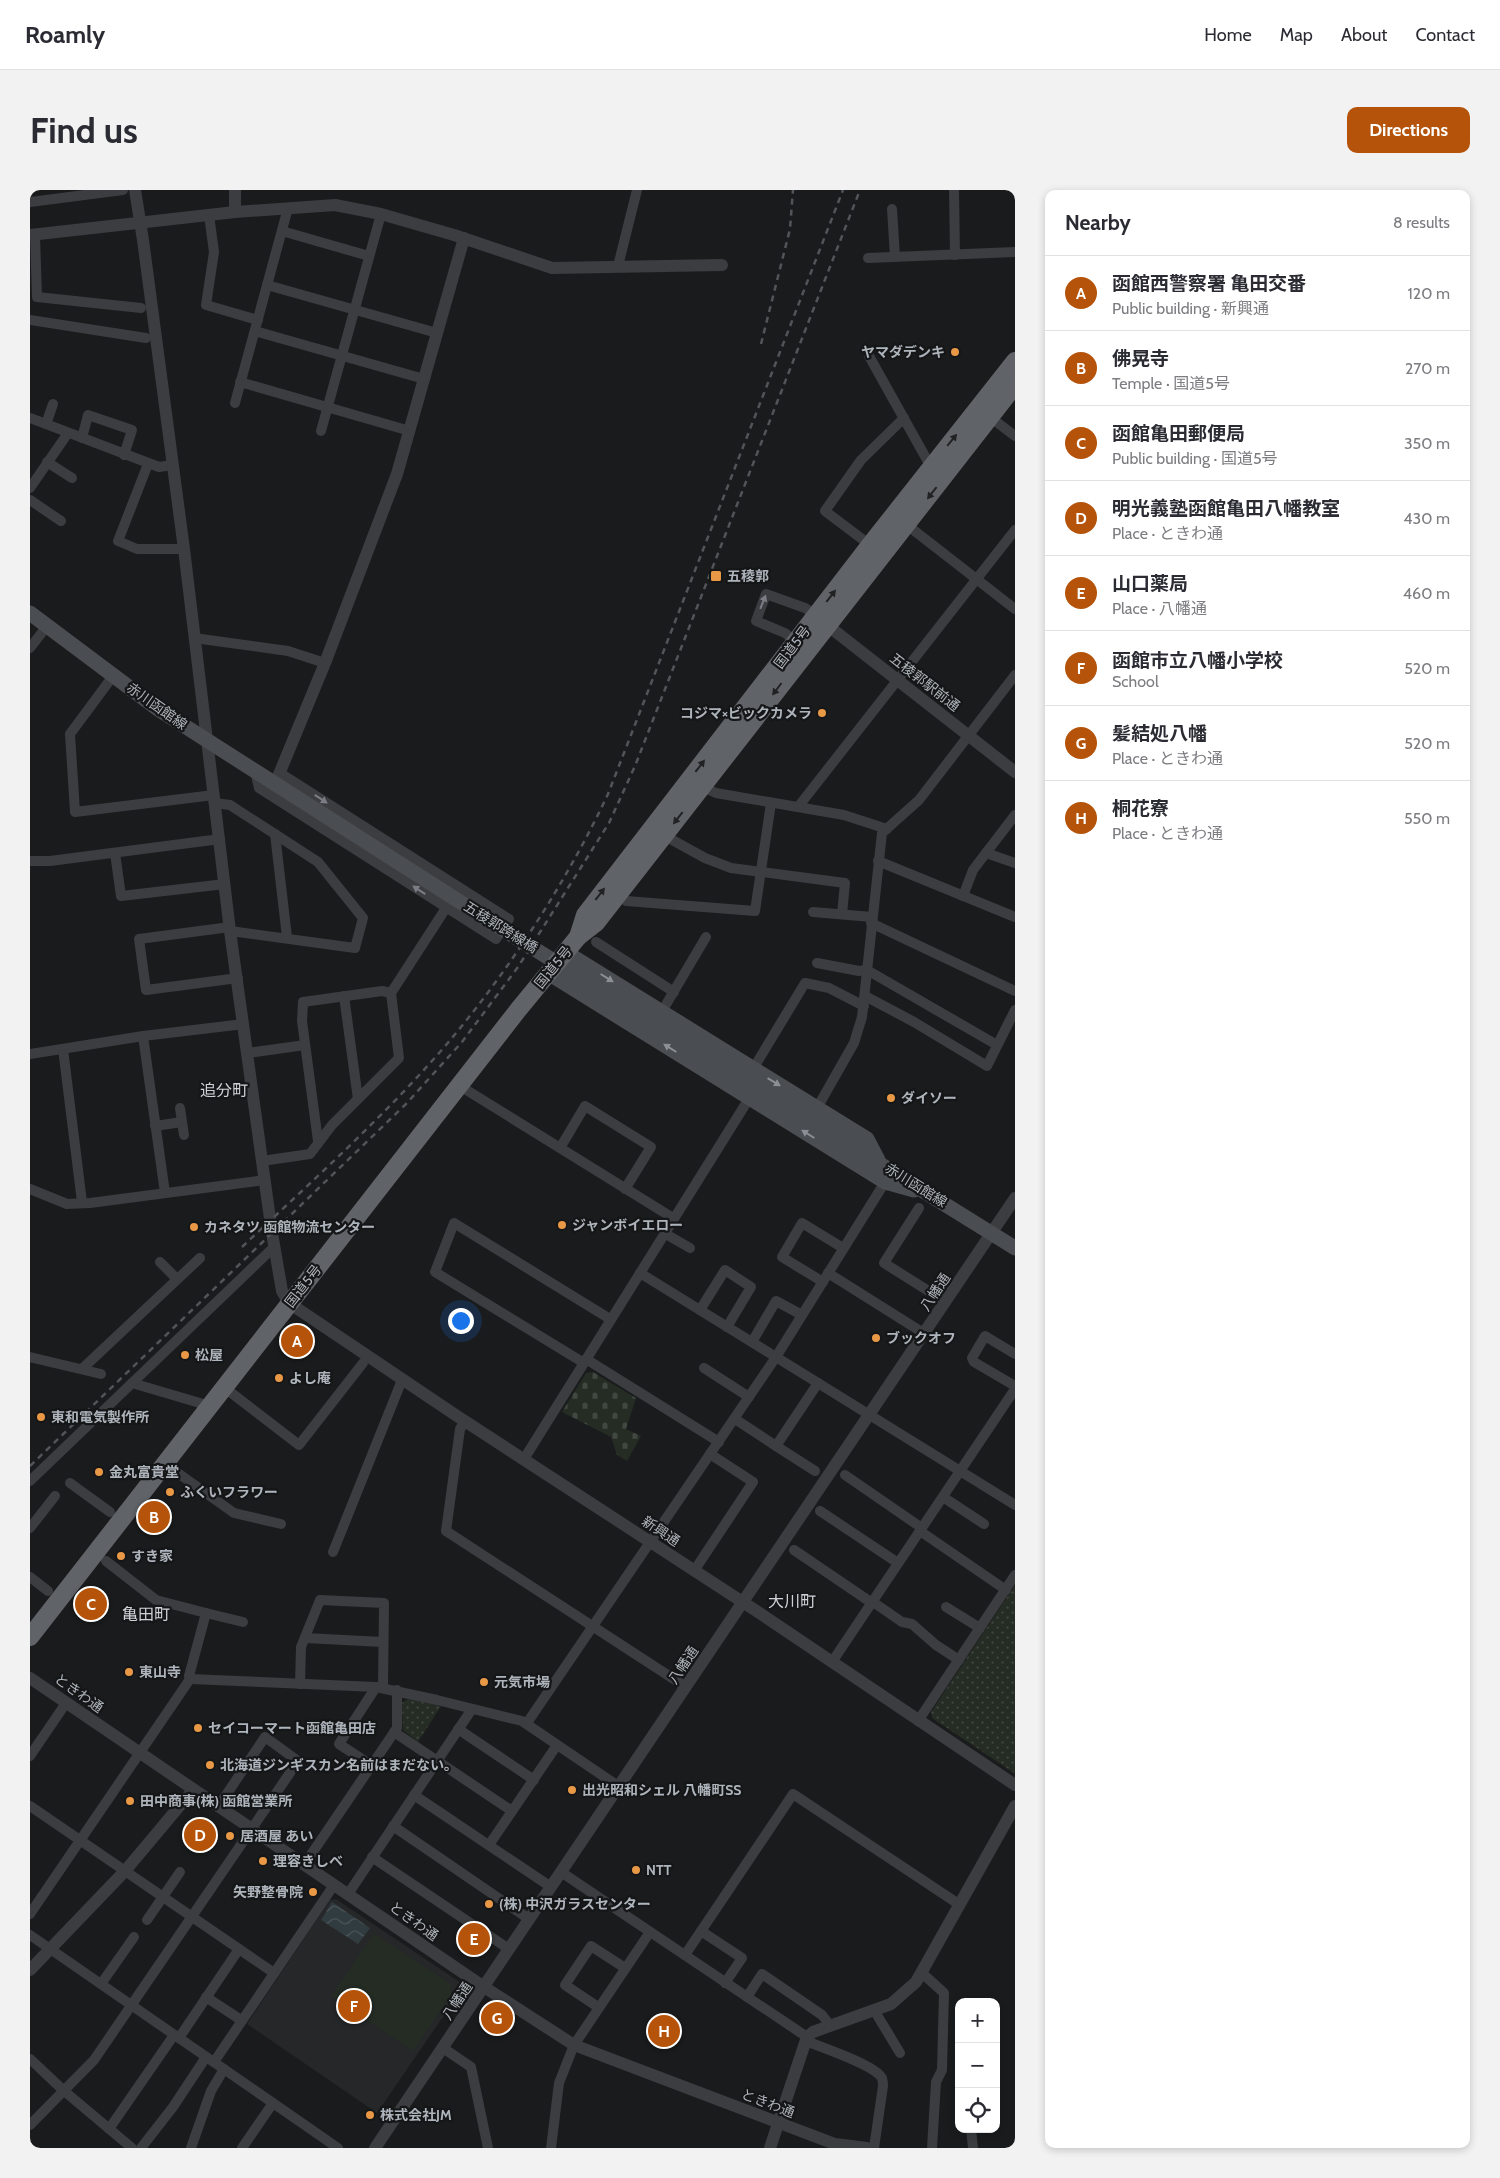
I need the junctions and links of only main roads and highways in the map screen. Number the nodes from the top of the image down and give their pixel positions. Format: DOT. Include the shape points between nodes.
graph roads {
  1 [pos="1015,361"];
  2 [pos="1015,385"];
  3 [pos="30,613"];
  4 [pos="822,620"];
  5 [pos="288,793"];
  6 [pos="578,937"];
  7 [pos="565,952"];
  8 [pos="548,973"];
  9 [pos="816,1116"];
  10 [pos="931,1194"];
  11 [pos="1015,1248"];
  12 [pos="30,1637"];
  4 -- 1 [label="highway, 国道5号, one-way" via="870,545"];
  2 -- 4 [label="highway, 国道5号, one-way" via="907,525"];
  3 -- 5 [label="main road, 赤川函館線" via="158,709 255,771 278,778"];
  4 -- 6 [label="highway, 国道5号, one-way" via="703,787 596,923"];
  6 -- 4 [label="highway, 国道5号, one-way" via="585,914 796,642"];
  5 -- 9 [label="main road, 五稜郭跨線橋" via="504,930"];
  6 -- 7 [label="highway, 国道5号"];
  7 -- 8 [label="highway, 国道5号"];
  7 -- 9 [label="main road, one-way" via="753,1069"];
  10 -- 8 [label="main road, one-way" via="885,1182"];
  8 -- 12 [label="highway, 国道5号"];
  9 -- 10 [label="main road, 赤川函館線" via="878,1162"];
  10 -- 11 [label="main road, 赤川函館線"];
}
